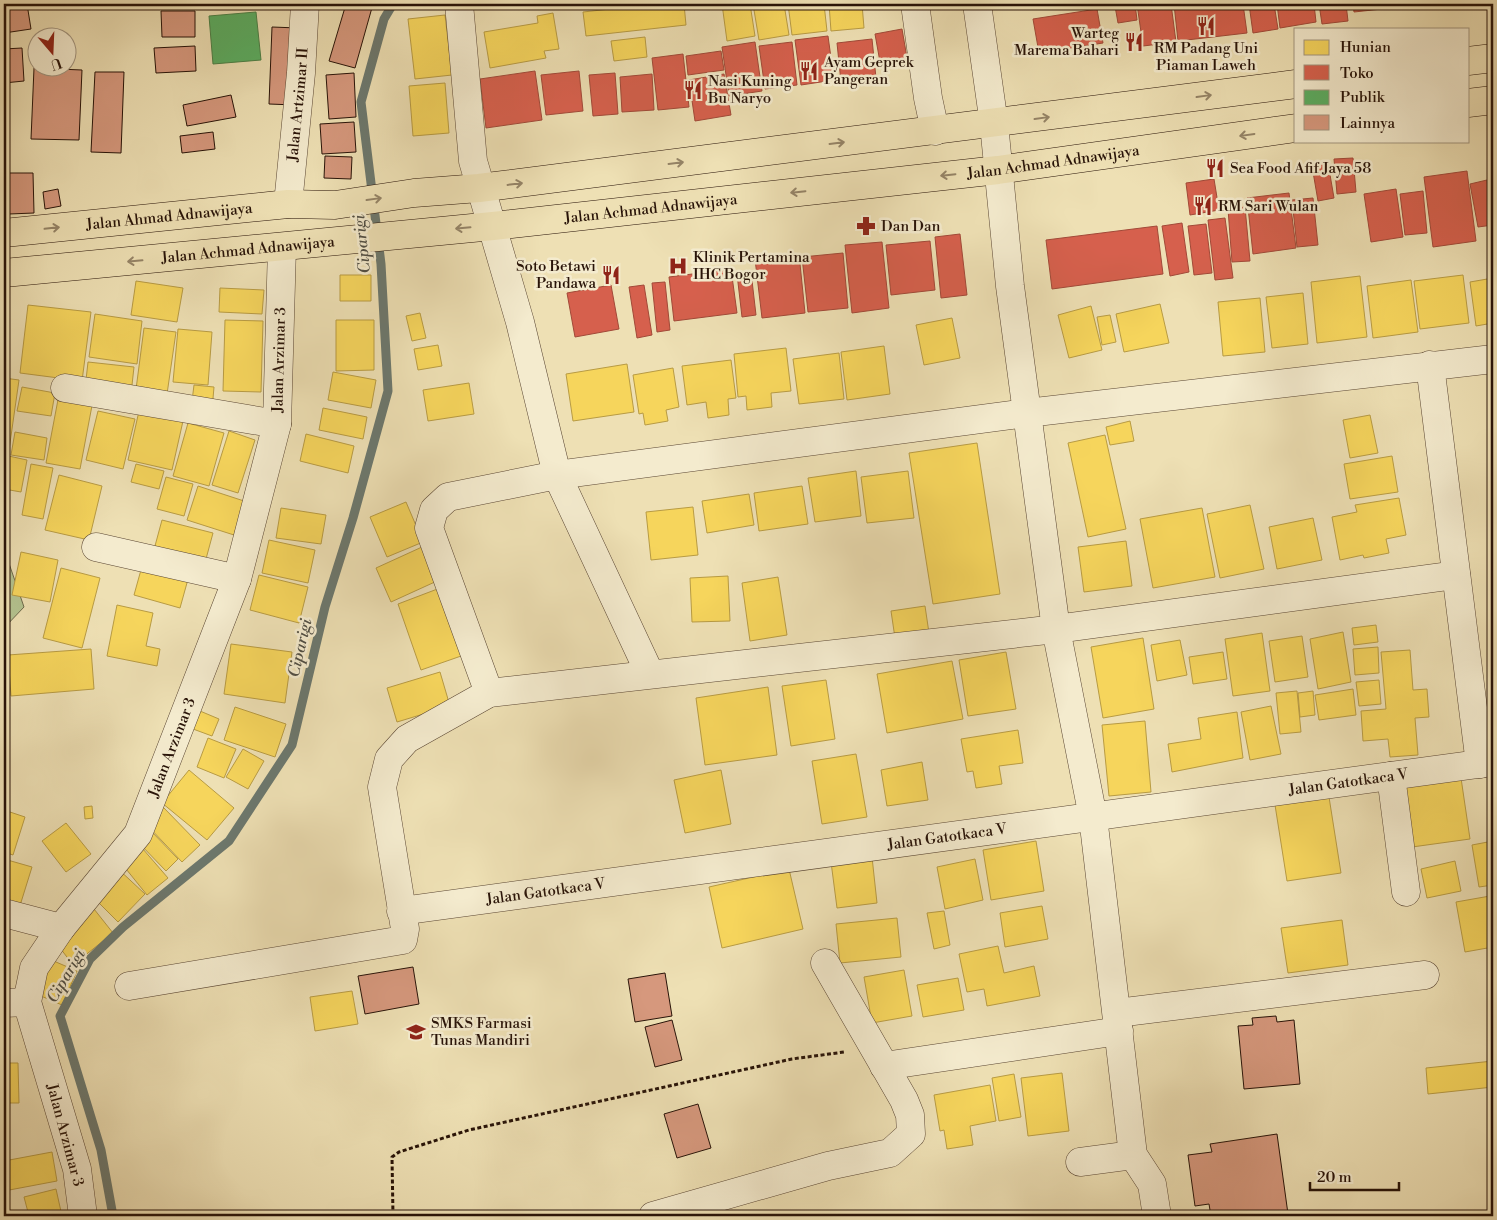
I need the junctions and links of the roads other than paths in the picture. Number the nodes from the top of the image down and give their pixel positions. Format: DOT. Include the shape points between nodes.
graph roads {
  1 [pos="305,4"];
  2 [pos="465,4"];
  3 [pos="915,4"];
  4 [pos="977,4"];
  5 [pos="1493,58"];
  6 [pos="1470,61"];
  7 [pos="1294,84"];
  8 [pos="1493,100"];
  9 [pos="1470,103"];
  10 [pos="994,124"];
  11 [pos="1294,128"];
  12 [pos="935,131"];
  13 [pos="998,170"];
  14 [pos="479,188"];
  15 [pos="311,205"];
  16 [pos="493,226"];
  17 [pos="4,233"];
  18 [pos="327,241"];
  19 [pos="282,247"];
  20 [pos="4,273"];
  21 [pos="1493,358"];
  22 [pos="1430,365"];
  23 [pos="65,388"];
  24 [pos="1027,413"];
  25 [pos="277,424"];
  26 [pos="557,474"];
  27 [pos="96,548"];
  28 [pos="1456,575"];
  29 [pos="237,579"];
  30 [pos="1056,629"];
  31 [pos="650,674"];
  32 [pos="489,693"];
  33 [pos="1487,763"];
  34 [pos="1391,776"];
  35 [pos="1093,817"];
  36 [pos="1406,892"];
  37 [pos="401,912"];
  38 [pos="4,913"];
  39 [pos="61,928"];
  40 [pos="825,963"];
  41 [pos="1425,975"];
  42 [pos="129,986"];
  43 [pos="15,1003"];
  44 [pos="1118,1022"];
  45 [pos="879,1057"];
  46 [pos="1134,1155"];
  47 [pos="1080,1162"];
  48 [pos="83,1216"];
  49 [pos="653,1216"];
  50 [pos="1157,1216"];
  1 -- 15 [label="street, Jalan Artzimar II" via="302,73"];
  2 -- 14 [label="street" via="473,161"];
  3 -- 12 [label="street"];
  4 -- 10 [label="street"];
  5 -- 6 [label="main road"];
  10 -- 7 [label="main road, one-way"];
  8 -- 9 [label="main road"];
  10 -- 12 [label="main road"];
  10 -- 13 [label="street"];
  11 -- 13 [label="main road, Jalan Achmad Adnawijaya, one-way"];
  14 -- 12 [label="main road, one-way"];
  13 -- 16 [label="main road, Jalan Achmad Adnawijaya, one-way"];
  13 -- 24 [label="street"];
  15 -- 14 [label="main road, one-way"];
  14 -- 16 [label="street"];
  17 -- 15 [label="main road, Jalan Ahmad Adnawijaya, one-way"];
  15 -- 18 [label="main road"];
  16 -- 18 [label="main road, Jalan Achmad Adnawijaya, one-way"];
  16 -- 26 [label="street"];
  18 -- 19 [label="main road, Jalan Achmad Adnawijaya"];
  19 -- 20 [label="main road, Jalan Achmad Adnawijaya, one-way"];
  19 -- 25 [label="street, Jalan Arzimar 3"];
  21 -- 22 [label="street"];
  22 -- 24 [label="street"];
  22 -- 28 [label="street"];
  23 -- 25 [label="street"];
  24 -- 26 [label="street"];
  24 -- 30 [label="street"];
  25 -- 29 [label="street, Jalan Arzimar 3"];
  26 -- 31 [label="street"];
  26 -- 32 [label="street" via="448,497 434,510 429,528"];
  27 -- 29 [label="street"];
  28 -- 30 [label="street"];
  28 -- 33 [label="street"];
  29 -- 39 [label="street, Jalan Arzimar 3" via="138,834"];
  30 -- 31 [label="street"];
  30 -- 35 [label="street"];
  31 -- 32 [label="street"];
  32 -- 37 [label="street" via="407,739 389,759 382,787"];
  33 -- 34 [label="street, Jalan Gatotkaca V"];
  34 -- 35 [label="street, Jalan Gatotkaca V"];
  34 -- 36 [label="street"];
  35 -- 37 [label="street, Jalan Gatotkaca V"];
  35 -- 44 [label="street"];
  37 -- 42 [label="street" via="403,940"];
  38 -- 39 [label="street"];
  39 -- 43 [label="street, Jalan Arzimar 3"];
  40 -- 45 [label="street"];
  41 -- 44 [label="street"];
  43 -- 48 [label="street, Jalan Arzimar 3" via="77,1169"];
  44 -- 45 [label="street"];
  44 -- 46 [label="street"];
  45 -- 49 [label="street" via="910,1115 911,1134 890,1154 828,1166"];
  46 -- 47 [label="street"];
  46 -- 50 [label="street" via="1152,1184"];
}
